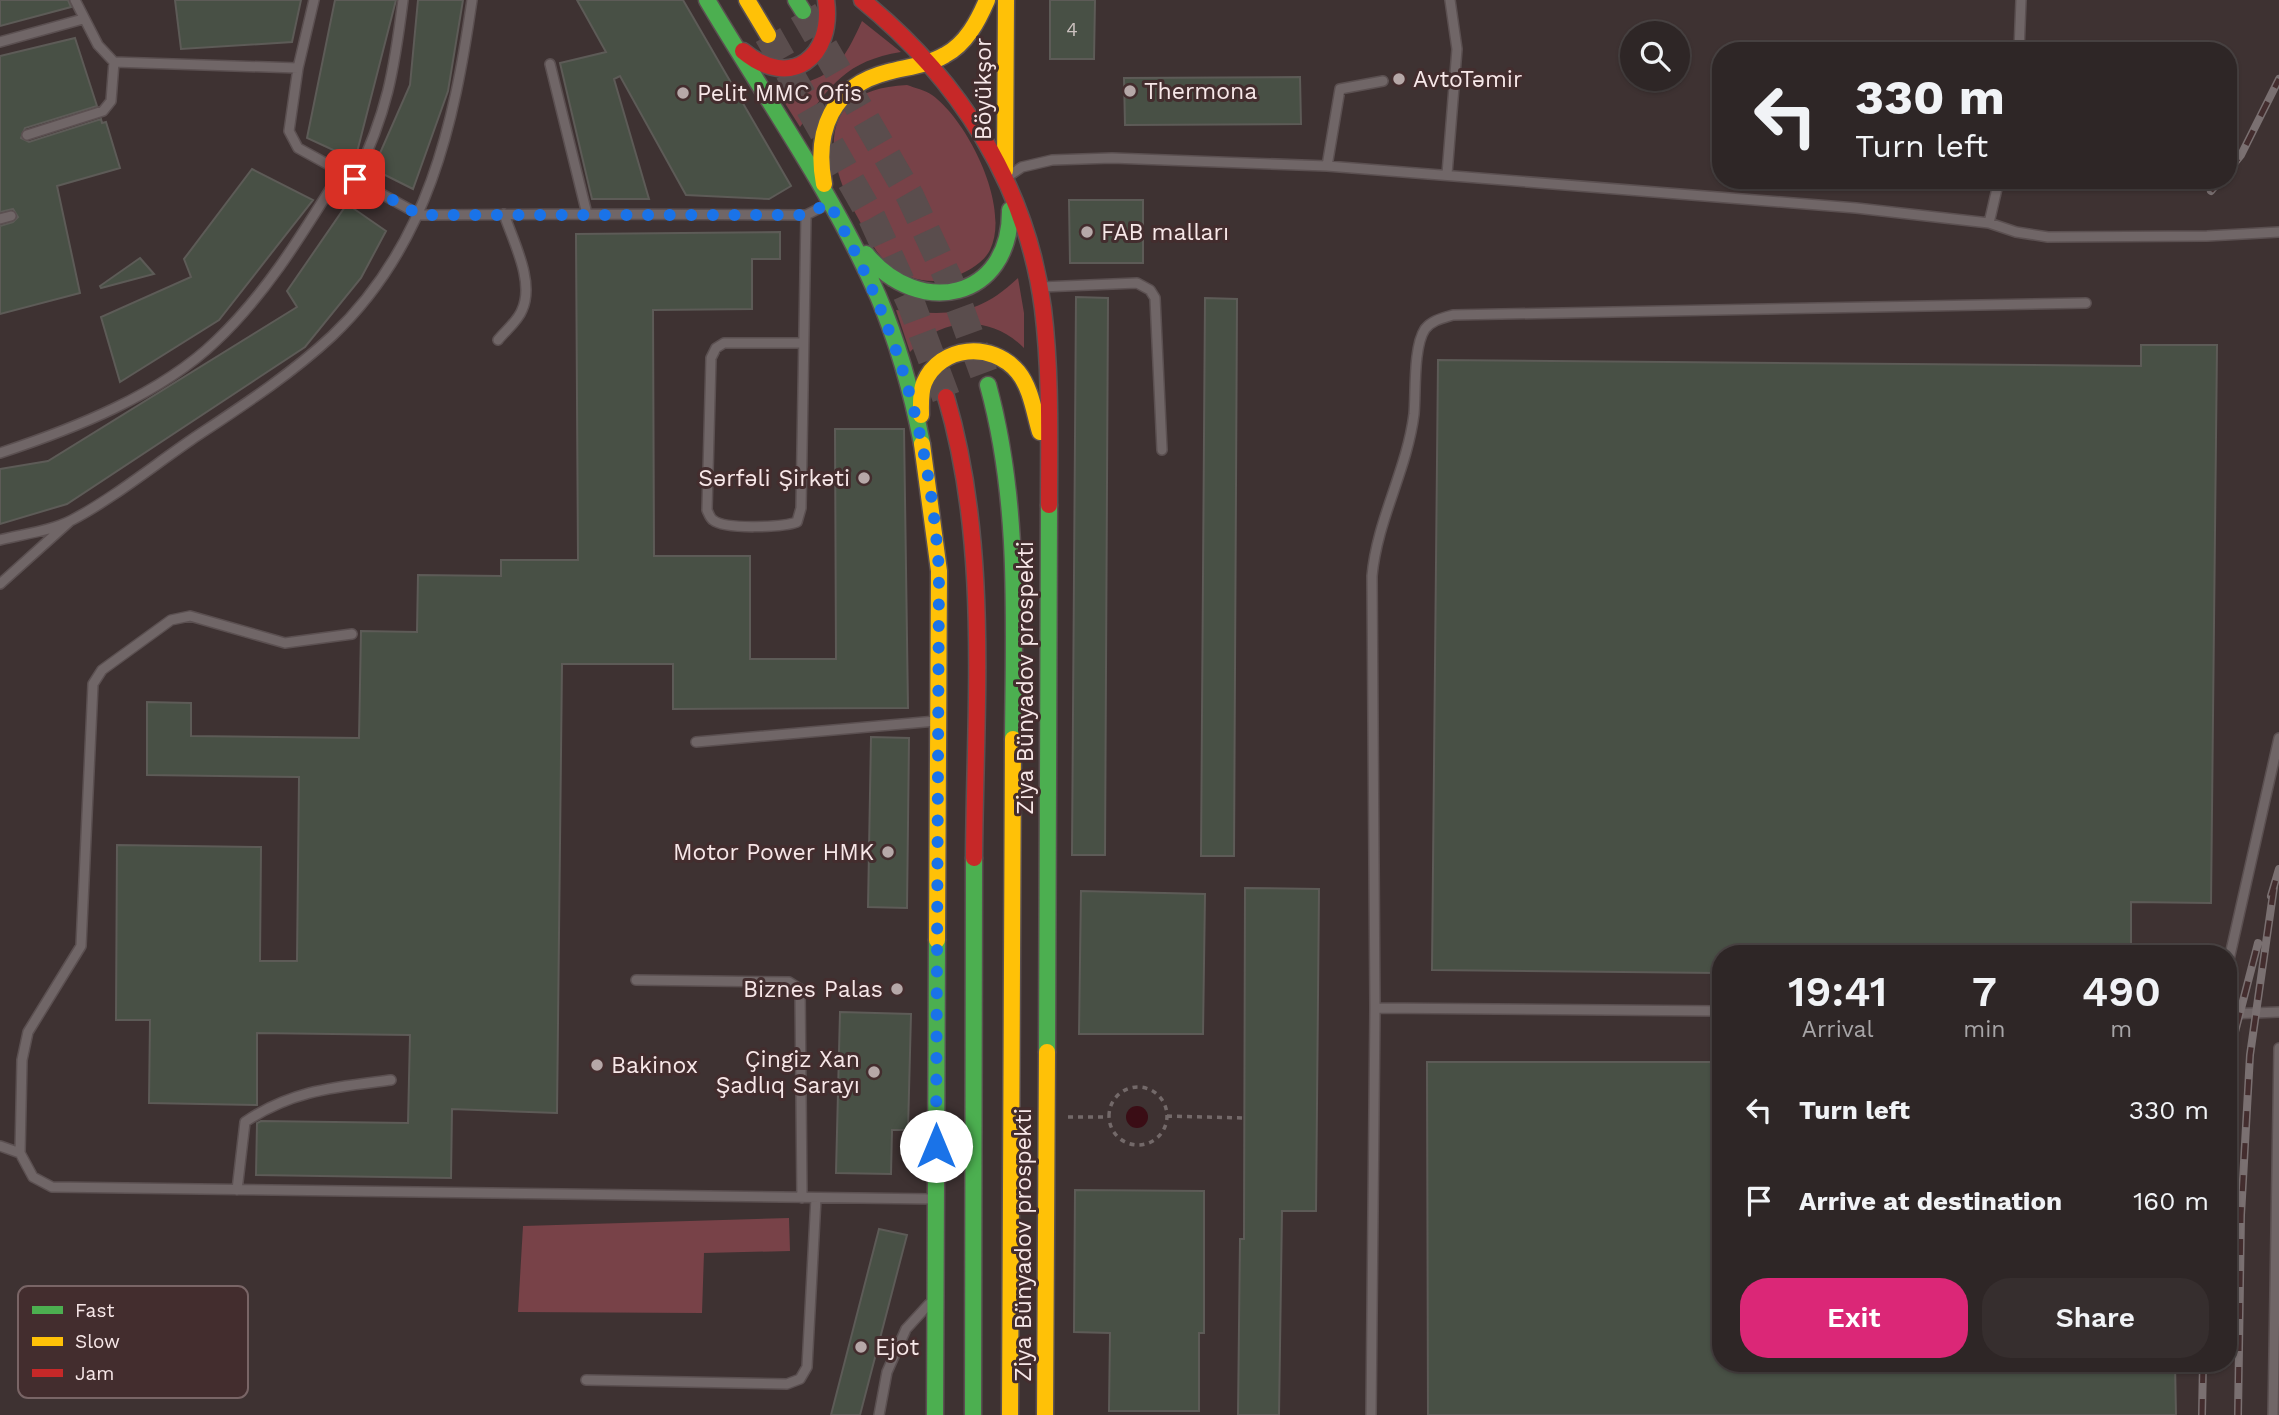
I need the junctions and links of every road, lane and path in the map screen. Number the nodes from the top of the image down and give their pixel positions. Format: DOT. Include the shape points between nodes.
graph roads {
  1 [pos="75,0"];
  2 [pos="314,0"];
  3 [pos="402,0"];
  4 [pos="472,0"];
  5 [pos="707,0"];
  6 [pos="747,0"];
  7 [pos="826,0"];
  8 [pos="862,0"];
  9 [pos="987,0"];
  10 [pos="1006,0"];
  11 [pos="1450,0"];
  12 [pos="2021,0"];
  13 [pos="83,19"];
  14 [pos="724,29"];
  15 [pos="768,35"];
  16 [pos="0,42"];
  17 [pos="2019,42"];
  18 [pos="932,61"];
  19 [pos="114,62"];
  20 [pos="550,64"];
  21 [pos="298,68"];
  22 [pos="1383,81"];
  23 [pos="27,135"];
  24 [pos="1327,166"];
  25 [pos="342,170"];
  26 [pos="1447,174"];
  27 [pos="1005,178"];
  28 [pos="355,179"];
  29 [pos="1997,189"];
  30 [pos="829,203"];
  31 [pos="587,214"];
  32 [pos="420,215"];
  33 [pos="504,215"];
  34 [pos="806,215"];
  35 [pos="11,216"];
  36 [pos="0,219"];
  37 [pos="1989,223"];
  38 [pos="2279,232"];
  39 [pos="1040,287"];
  40 [pos="2086,303"];
  41 [pos="498,340"];
  42 [pos="803,343"];
  43 [pos="988,385"];
  44 [pos="946,397"];
  45 [pos="923,437"];
  46 [pos="1162,450"];
  47 [pos="0,453"];
  48 [pos="1049,463"];
  49 [pos="71,521"];
  50 [pos="0,540"];
  51 [pos="0,584"];
  52 [pos="352,634"];
  53 [pos="938,721"];
  54 [pos="2279,738"];
  55 [pos="696,742"];
  56 [pos="2232,945"];
  57 [pos="636,980"];
  58 [pos="1374,1008"];
  59 [pos="1712,1011"];
  60 [pos="2279,1012"];
  61 [pos="2237,1014"];
  62 [pos="2279,1048"];
  63 [pos="391,1080"];
  64 [pos="1167,1116"];
  65 [pos="1047,1117"];
  66 [pos="1108,1117"];
  67 [pos="1244,1118"];
  68 [pos="0,1146"];
  69 [pos="20,1153"];
  70 [pos="237,1189"];
  71 [pos="802,1198"];
  72 [pos="816,1198"];
  73 [pos="936,1199"];
  74 [pos="936,1298"];
  75 [pos="586,1380"];
  76 [pos="879,1415"];
  77 [pos="935,1415"];
  78 [pos="973,1415"];
  79 [pos="1010,1415"];
  80 [pos="1045,1415"];
  81 [pos="1371,1415"];
  82 [pos="2273,1415"];
  1 -- 13 [label="lane"];
  2 -- 21 [label="lane"];
  3 -- 28 [label="lane" via="394,73 378,131"];
  4 -- 32 [label="lane" via="461,76 437,170"];
  5 -- 14 [label="main road"];
  6 -- 15 [label="main road"];
  7 -- 14 [label="main road" via="830,13 824,43 813,57 788,70 762,68"];
  8 -- 18 [label="main road, Ziya Bünyadov prospekti"];
  9 -- 18 [label="main road" via="961,44"];
  10 -- 27 [label="main road, Böyükşor"];
  11 -- 26 [label="lane" via="1457,49"];
  12 -- 17 [label="lane"];
  13 -- 16 [label="lane"];
  13 -- 19 [label="lane"];
  14 -- 30 [label="main road"];
  18 -- 27 [label="main road, Ziya Bünyadov prospekti" via="970,111"];
  18 -- 30 [label="main road" via="862,80 835,104 818,141"];
  19 -- 21 [label="lane"];
  19 -- 23 [label="lane" via="111,102 103,111"];
  20 -- 31 [label="lane"];
  21 -- 25 [label="lane" via="289,131 298,148"];
  22 -- 24 [label="lane" via="1340,89"];
  24 -- 26 [label="lane"];
  24 -- 27 [label="lane" via="1052,160 1022,167"];
  25 -- 28 [label="lane"];
  25 -- 47 [label="lane" via="295,246 215,342 131,400"];
  26 -- 37 [label="lane"];
  27 -- 30 [label="main road" via="1011,220 1005,255 989,277 962,290 910,289 896,282 867,256"];
  27 -- 39 [label="main road, Ziya Bünyadov prospekti"];
  28 -- 32 [label="lane"];
  29 -- 37 [label="lane"];
  30 -- 34 [label="lane"];
  30 -- 45 [label="main road" via="872,285"];
  31 -- 33 [label="lane"];
  31 -- 34 [label="lane"];
  32 -- 33 [label="lane"];
  32 -- 49 [label="lane" via="377,283 334,335 295,369"];
  33 -- 41 [label="lane" via="524,277 525,298 522,312"];
  34 -- 42 [label="lane"];
  35 -- 36 [label="lane"];
  37 -- 38 [label="lane" via="2048,237"];
  39 -- 46 [label="lane" via="1137,283 1150,289 1155,298"];
  39 -- 48 [label="main road, Ziya Bünyadov prospekti"];
  40 -- 58 [label="lane" via="1453,315 1436,320 1425,330 1409,437 1374,554 1372,576"];
  42 -- 42 [label="lane" via="801,508 797,522 785,527 724,525 713,520 707,510 710,358 724,343"];
  43 -- 79 [label="main road, Ziya Bünyadov prospekti" via="1013,503"];
  44 -- 78 [label="main road" via="966,467 975,585"];
  45 -- 48 [label="main road" via="920,401 931,371 954,354 984,349 1006,360 1026,386"];
  45 -- 53 [label="main road" via="939,571"];
  48 -- 65 [label="main road, Ziya Bünyadov prospekti"];
  49 -- 50 [label="lane"];
  49 -- 51 [label="lane"];
  52 -- 69 [label="lane" via="285,643 190,616 171,620 102,670 93,684 81,946 28,1032 22,1060"];
  53 -- 55 [label="lane"];
  53 -- 73 [label="main road"];
  54 -- 56 [label="lane"];
  57 -- 71 [label="lane" via="789,982 800,989"];
  58 -- 59 [label="lane"];
  58 -- 81 [label="lane"];
  60 -- 61 [label="lane"];
  62 -- 82 [label="lane"];
  63 -- 70 [label="lane" via="307,1091 245,1122"];
  64 -- 66 [label="path" via="1158,1138 1141,1146 1122,1142"];
  64 -- 66 [label="path" via="1157,1094 1139,1087 1114,1098"];
  64 -- 67 [label="path"];
  65 -- 66 [label="path"];
  65 -- 80 [label="main road, Ziya Bünyadov prospekti"];
  68 -- 69 [label="lane"];
  69 -- 70 [label="lane" via="33,1177 52,1186"];
  70 -- 71 [label="lane"];
  71 -- 72 [label="lane"];
  72 -- 73 [label="lane"];
  72 -- 75 [label="lane" via="807,1367 800,1379 787,1384"];
  73 -- 74 [label="main road"];
  74 -- 76 [label="lane" via="906,1329 887,1372"];
  74 -- 77 [label="main road"];
}
